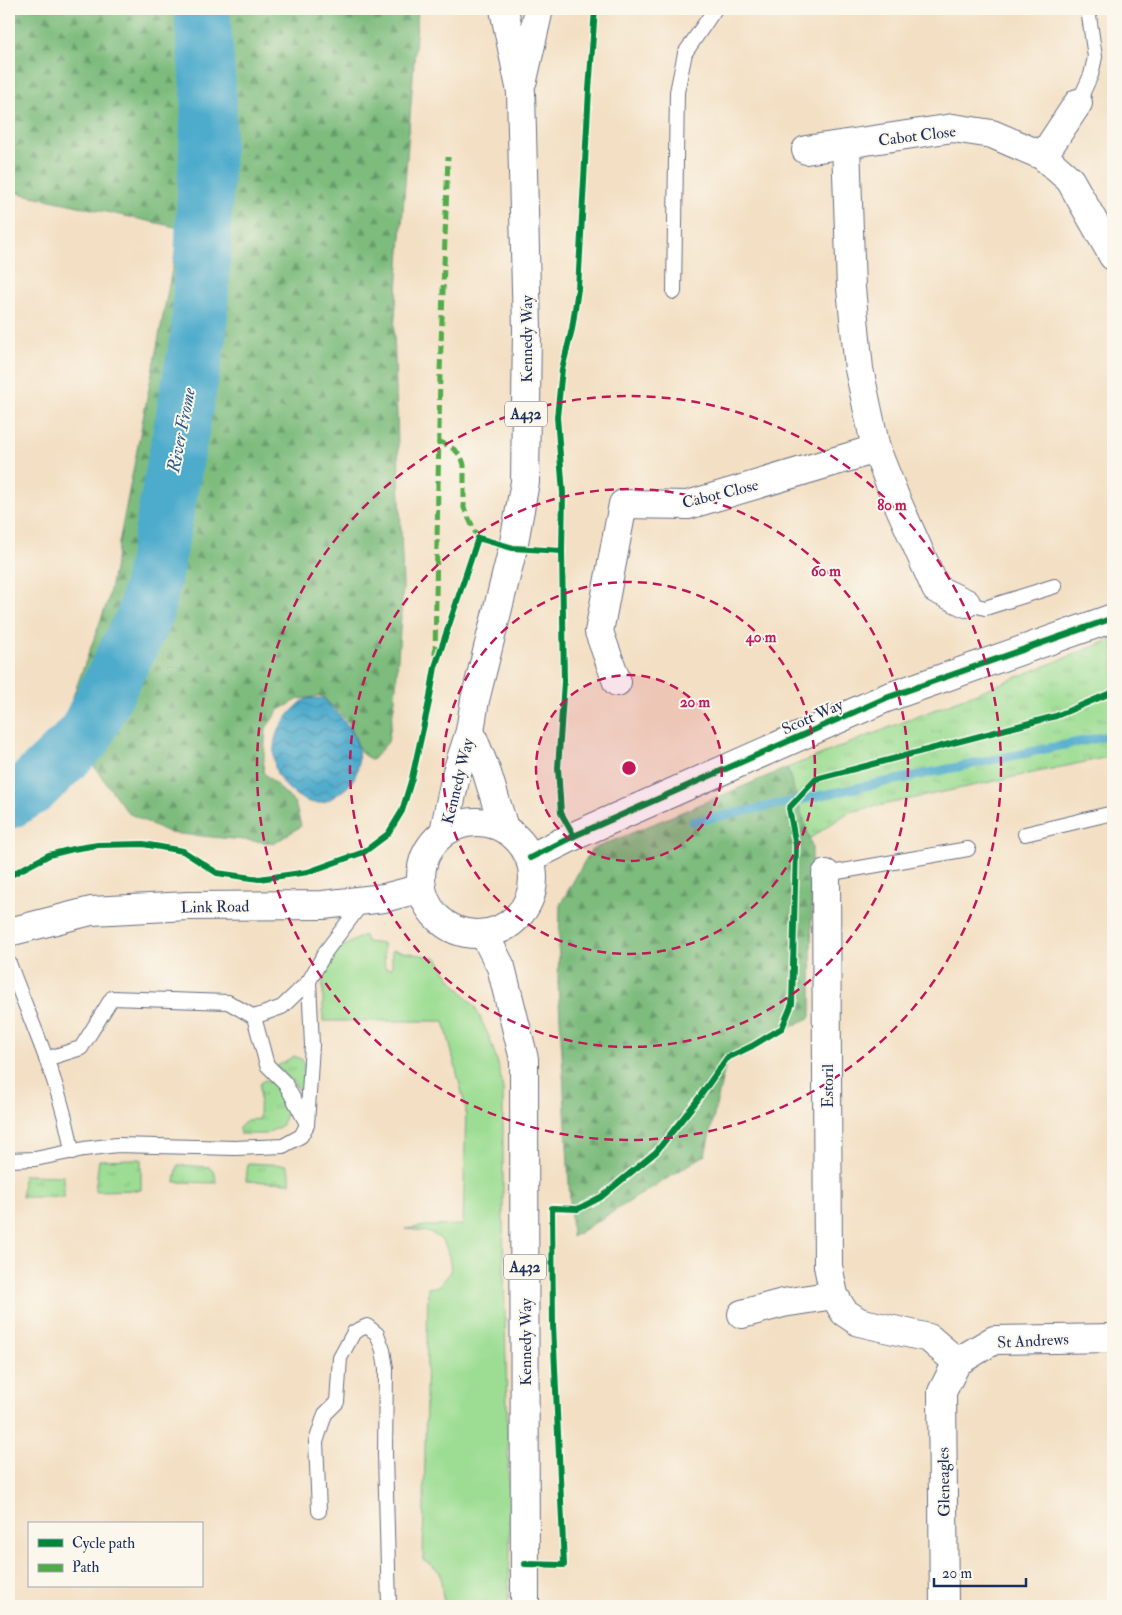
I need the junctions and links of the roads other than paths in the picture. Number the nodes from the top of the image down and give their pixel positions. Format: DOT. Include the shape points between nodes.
graph roads {
  1 [pos="504,9"];
  2 [pos="538,9"];
  3 [pos="715,9"];
  4 [pos="1088,9"];
  5 [pos="521,92"];
  6 [pos="1078,103"];
  7 [pos="846,145"];
  8 [pos="806,150"];
  9 [pos="1043,156"];
  10 [pos="1113,256"];
  11 [pos="674,292"];
  12 [pos="876,449"];
  13 [pos="1055,586"];
  14 [pos="966,603"];
  15 [pos="1113,618"];
  16 [pos="618,682"];
  17 [pos="470,731"];
  18 [pos="1113,814"];
  19 [pos="504,828"];
  20 [pos="444,832"];
  21 [pos="1025,834"];
  22 [pos="968,849"];
  23 [pos="530,858"];
  24 [pos="826,874"];
  25 [pos="422,888"];
  26 [pos="364,900"];
  27 [pos="9,932"];
  28 [pos="484,934"];
  29 [pos="9,963"];
  30 [pos="309,981"];
  31 [pos="254,1017"];
  32 [pos="46,1059"];
  33 [pos="307,1125"];
  34 [pos="72,1152"];
  35 [pos="9,1160"];
  36 [pos="834,1295"];
  37 [pos="742,1314"];
  38 [pos="1113,1338"];
  39 [pos="957,1362"];
  40 [pos="319,1511"];
  41 [pos="389,1606"];
  42 [pos="525,1606"];
  43 [pos="944,1606"];
  1 -- 5 [label="street, Kennedy Way / A432"];
  2 -- 5 [label="street, Kennedy Way / A432"];
  3 -- 11 [label="lane" via="685,53 677,92"];
  4 -- 6 [label="lane" via="1095,57"];
  5 -- 17 [label="street, Kennedy Way / A432" via="527,329 525,482 513,548 474,700"];
  6 -- 9 [label="street"];
  7 -- 8 [label="street, Cabot Close"];
  7 -- 9 [label="street, Cabot Close" via="953,128 992,134"];
  7 -- 12 [label="street" via="850,288 858,369"];
  9 -- 10 [label="street, Cabot Close" via="1070,180"];
  12 -- 14 [label="street" via="936,589"];
  12 -- 16 [label="street, Cabot Close" via="688,505 623,504 599,632"];
  13 -- 14 [label="lane" via="985,608"];
  15 -- 23 [label="street, Scott Way" via="886,698"];
  17 -- 19 [label="street, Kennedy Way / A432"];
  17 -- 20 [label="street, Kennedy Way / A432" via="456,775"];
  18 -- 21 [label="lane"];
  19 -- 20 [label="street, A432" via="484,822 464,823"];
  19 -- 23 [label="street, A432" via="519,841"];
  20 -- 25 [label="street, A432" via="430,847 422,867"];
  22 -- 24 [label="lane, Estoril"];
  23 -- 28 [label="street" via="533,880 528,902 514,920"];
  24 -- 36 [label="street, Estoril" via="828,1266"];
  25 -- 26 [label="street, Link Road"];
  25 -- 28 [label="street, A432" via="429,908 444,923 463,932"];
  26 -- 27 [label="street, Link Road" via="323,905 91,910"];
  26 -- 30 [label="lane" via="326,951"];
  28 -- 42 [label="street, Kennedy Way / A432" via="501,967 524,1059"];
  29 -- 32 [label="lane"];
  30 -- 31 [label="lane" via="282,1007"];
  30 -- 33 [label="lane" via="312,1046"];
  31 -- 32 [label="lane" via="228,1002 112,998 81,1048"];
  31 -- 33 [label="lane" via="267,1065 286,1083"];
  32 -- 34 [label="lane" via="66,1121"];
  33 -- 34 [label="lane" via="301,1136 283,1146 117,1145"];
  34 -- 35 [label="lane"];
  36 -- 37 [label="street"];
  36 -- 39 [label="street, Estoril" via="844,1312 859,1322 929,1338"];
  38 -- 39 [label="street, St Andrews" via="994,1340"];
  39 -- 43 [label="street, Gleneagles" via="942,1392"];
  40 -- 41 [label="lane" via="316,1442 325,1414 337,1402 340,1358 354,1332 367,1326 377,1334 386,1368"];
}
